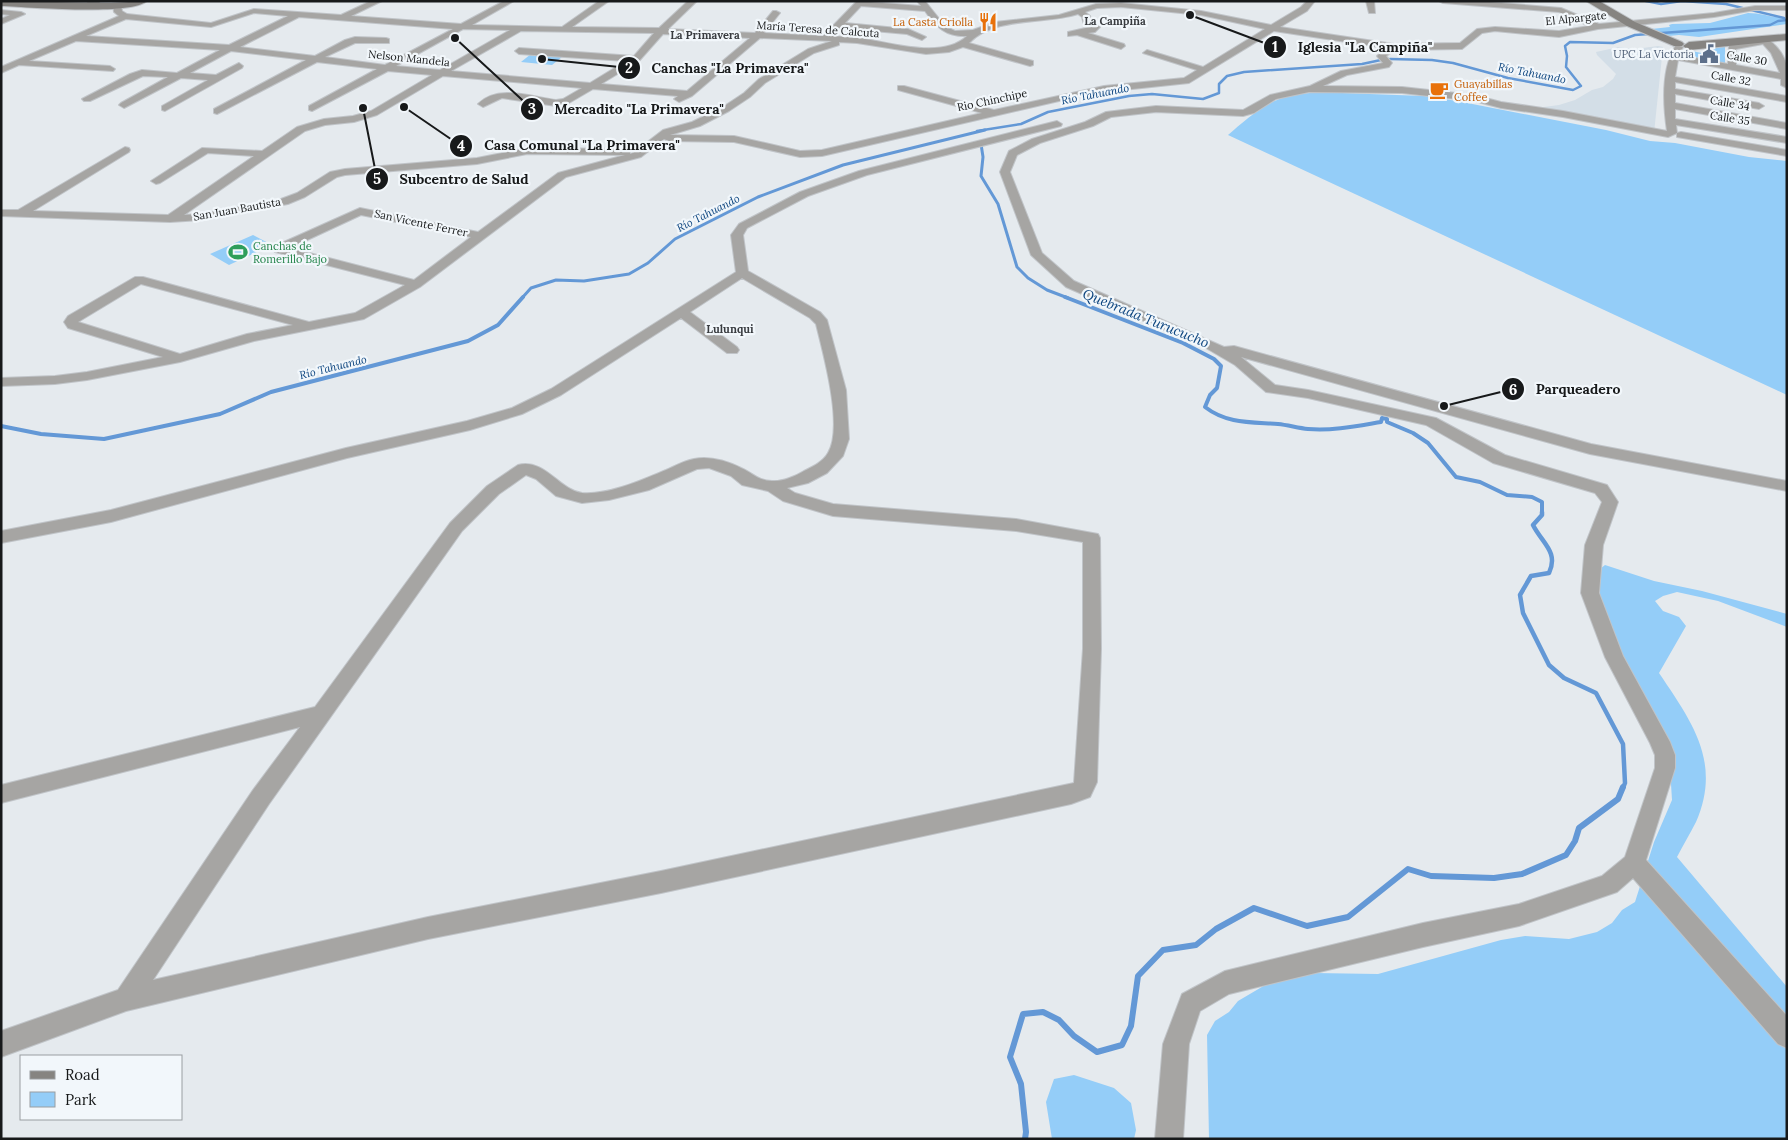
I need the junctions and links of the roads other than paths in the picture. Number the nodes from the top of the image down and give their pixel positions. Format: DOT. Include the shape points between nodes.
graph roads {
  1 [pos="142,1"];
  2 [pos="378,1"];
  3 [pos="510,1"];
  4 [pos="605,1"];
  5 [pos="693,1"];
  6 [pos="921,1"];
  7 [pos="1097,1"];
  8 [pos="1310,1"];
  9 [pos="1370,1"];
  10 [pos="1443,1"];
  11 [pos="1591,1"];
  12 [pos="93,2"];
  13 [pos="1,3"];
  14 [pos="117,5"];
  15 [pos="1110,5"];
  16 [pos="1787,8"];
  17 [pos="927,9"];
  18 [pos="1079,11"];
  19 [pos="1372,11"];
  20 [pos="1,12"];
  21 [pos="776,12"];
  22 [pos="299,14"];
  23 [pos="125,16"];
  24 [pos="342,18"];
  25 [pos="1,22"];
  26 [pos="840,24"];
  27 [pos="1633,25"];
  28 [pos="464,27"];
  29 [pos="1598,27"];
  30 [pos="520,28"];
  31 [pos="565,28"];
  32 [pos="1272,28"];
  33 [pos="661,31"];
  34 [pos="975,32"];
  35 [pos="757,36"];
  36 [pos="922,37"];
  37 [pos="74,38"];
  38 [pos="1787,38"];
  39 [pos="825,39"];
  40 [pos="857,40"];
  41 [pos="1763,40"];
  42 [pos="386,42"];
  43 [pos="963,44"];
  44 [pos="1746,45"];
  45 [pos="1121,46"];
  46 [pos="1394,47"];
  47 [pos="1678,47"];
  48 [pos="230,48"];
  49 [pos="1774,49"];
  50 [pos="519,51"];
  51 [pos="1787,51"];
  52 [pos="1147,53"];
  53 [pos="316,59"];
  54 [pos="636,59"];
  55 [pos="18,63"];
  56 [pos="1030,63"];
  57 [pos="1783,63"];
  58 [pos="239,66"];
  59 [pos="1732,67"];
  60 [pos="4,68"];
  61 [pos="110,68"];
  62 [pos="387,68"];
  63 [pos="1205,70"];
  64 [pos="1675,72"];
  65 [pos="443,73"];
  66 [pos="178,75"];
  67 [pos="1786,76"];
  68 [pos="218,78"];
  69 [pos="592,85"];
  70 [pos="1784,87"];
  71 [pos="901,88"];
  72 [pos="1309,90"];
  73 [pos="1671,92"];
  74 [pos="688,94"];
  75 [pos="87,99"];
  76 [pos="1787,99"];
  77 [pos="670,103"];
  78 [pos="483,104"];
  79 [pos="124,105"];
  80 [pos="1669,105"];
  81 [pos="1759,106"];
  82 [pos="165,108"];
  83 [pos="312,108"];
  84 [pos="216,111"];
  85 [pos="993,113"];
  86 [pos="1109,114"];
  87 [pos="1670,121"];
  88 [pos="1787,126"];
  89 [pos="1667,133"];
  90 [pos="659,138"];
  91 [pos="1787,140"];
  92 [pos="125,150"];
  93 [pos="644,152"];
  94 [pos="1785,153"];
  95 [pos="264,154"];
  96 [pos="156,181"];
  97 [pos="11,214"];
  98 [pos="170,219"];
  99 [pos="1,221"];
  100 [pos="482,236"];
  101 [pos="742,273"];
  102 [pos="416,284"];
  103 [pos="682,312"];
  104 [pos="310,326"];
  105 [pos="1211,345"];
  106 [pos="732,350"];
  107 [pos="180,358"];
  108 [pos="1,382"];
  109 [pos="1787,486"];
  110 [pos="773,487"];
  111 [pos="1,537"];
  112 [pos="322,713"];
  113 [pos="1,794"];
  114 [pos="1634,863"];
  115 [pos="126,1000"];
  116 [pos="1787,1035"];
  117 [pos="1,1044"];
  118 [pos="1169,1139"];
  1 -- 14 [label="street"];
  2 -- 24 [label="street"];
  3 -- 28 [label="street"];
  4 -- 31 [label="street"];
  5 -- 33 [label="street"];
  6 -- 17 [label="street"];
  7 -- 15 [label="street"];
  8 -- 32 [label="street, Rio Chinchipe" via="1304,9"];
  9 -- 19 [label="street"];
  10 -- 29 [label="street" via="1562,10"];
  11 -- 27 [label="street"];
  12 -- 13 [label="street"];
  12 -- 14 [label="street"];
  14 -- 23 [label="street" via="118,12"];
  15 -- 18 [label="street"];
  15 -- 32 [label="street" via="1201,12"];
  16 -- 27 [label="street, El Alpargate" via="1755,8"];
  17 -- 26 [label="street" via="859,3"];
  17 -- 34 [label="street" via="943,30 960,34"];
  18 -- 34 [label="street" via="1060,17 996,24"];
  18 -- 45 [label="street" via="1086,16 1087,23 1096,27 1074,33"];
  20 -- 25 [label="street" via="21,14"];
  21 -- 35 [label="street"];
  22 -- 23 [label="street, María Teresa de Calcuta" via="249,12 211,25"];
  22 -- 24 [label="street, María Teresa de Calcuta"];
  22 -- 48 [label="street"];
  23 -- 37 [label="street"];
  24 -- 28 [label="street, María Teresa de Calcuta"];
  26 -- 36 [label="street" via="908,32"];
  26 -- 39 [label="street"];
  27 -- 29 [label="street, El Alpargate"];
  27 -- 47 [label="street"];
  28 -- 30 [label="street, María Teresa de Calcuta"];
  28 -- 62 [label="street"];
  29 -- 46 [label="street, El Alpargate" via="1549,34 1495,28 1480,31 1462,46"];
  30 -- 31 [label="street, María Teresa de Calcuta"];
  30 -- 65 [label="street"];
  31 -- 33 [label="street, María Teresa de Calcuta"];
  32 -- 46 [label="street"];
  32 -- 63 [label="street, Rio Chinchipe"];
  33 -- 35 [label="street, María Teresa de Calcuta"];
  33 -- 54 [label="street"];
  34 -- 43 [label="street"];
  35 -- 39 [label="street, María Teresa de Calcuta"];
  35 -- 74 [label="street"];
  37 -- 48 [label="street, Nelson Mandela"];
  37 -- 55 [label="street"];
  38 -- 41 [label="street"];
  39 -- 40 [label="street, María Teresa de Calcuta"];
  40 -- 43 [label="street, María Teresa de Calcuta" via="926,51"];
  40 -- 90 [label="street" via="811,51 762,81 747,96 726,109"];
  41 -- 44 [label="street"];
  41 -- 47 [label="street"];
  41 -- 49 [label="street"];
  42 -- 53 [label="street" via="352,41"];
  43 -- 56 [label="street"];
  44 -- 49 [label="street"];
  44 -- 59 [label="street" via="1732,47"];
  46 -- 72 [label="street" via="1381,56 1388,64 1386,66 1337,76"];
  47 -- 59 [label="street, Calle 30"];
  47 -- 64 [label="street"];
  48 -- 53 [label="street, Nelson Mandela"];
  48 -- 66 [label="street"];
  49 -- 51 [label="street"];
  49 -- 57 [label="street"];
  50 -- 54 [label="street"];
  52 -- 63 [label="street"];
  53 -- 62 [label="street, Nelson Mandela"];
  53 -- 84 [label="street"];
  54 -- 69 [label="street"];
  55 -- 60 [label="street"];
  55 -- 61 [label="street"];
  57 -- 67 [label="street"];
  58 -- 68 [label="street"];
  59 -- 67 [label="street, Calle 30"];
  62 -- 65 [label="street, Nelson Mandela"];
  62 -- 83 [label="street"];
  63 -- 85 [label="street, Rio Chinchipe" via="1186,82 1104,89"];
  64 -- 73 [label="street"];
  64 -- 76 [label="street, Calle 32"];
  65 -- 69 [label="street, Nelson Mandela"];
  65 -- 95 [label="street" via="374,113 301,129"];
  66 -- 68 [label="street"];
  66 -- 75 [label="street" via="138,74"];
  66 -- 79 [label="street"];
  67 -- 70 [label="street"];
  68 -- 82 [label="street"];
  69 -- 74 [label="street, Nelson Mandela"];
  69 -- 78 [label="street" via="562,102 502,95"];
  71 -- 85 [label="street"];
  72 -- 86 [label="street" via="1274,97 1243,113 1156,109"];
  72 -- 89 [label="street" via="1402,90 1444,94"];
  73 -- 80 [label="street"];
  73 -- 81 [label="street"];
  74 -- 77 [label="street"];
  80 -- 87 [label="street"];
  80 -- 88 [label="street, Calle 34"];
  85 -- 90 [label="street, Rio Chinchipe" via="811,154 734,139"];
  86 -- 101 [label="street" via="979,142 863,173 804,194 738,230"];
  86 -- 105 [label="street" via="1013,153 1005,172 1037,255 1070,284"];
  87 -- 89 [label="street"];
  87 -- 91 [label="street, Calle 35"];
  89 -- 94 [label="street"];
  90 -- 93 [label="street"];
  92 -- 97 [label="street"];
  93 -- 98 [label="street, San Juan Bautista" via="527,151 477,161 345,172 334,174 284,202"];
  93 -- 100 [label="street" via="562,175"];
  95 -- 96 [label="street" via="206,150"];
  95 -- 98 [label="street"];
  97 -- 98 [label="street, San Juan Bautista"];
  97 -- 99 [label="street"];
  100 -- 102 [label="street"];
  100 -- 102 [label="street, San Vicente Ferrer" via="360,211 279,249"];
  101 -- 103 [label="street"];
  101 -- 110 [label="street" via="822,322 839,390 841,439 835,456 821,469 802,479"];
  102 -- 104 [label="street" via="359,316"];
  103 -- 106 [label="street"];
  103 -- 111 [label="street" via="556,392 517,411 111,516"];
  104 -- 107 [label="street" via="252,337"];
  104 -- 107 [label="street" via="139,280 71,322"];
  105 -- 109 [label="street" via="1590,449"];
  105 -- 114 [label="street" via="1240,362 1271,389 1432,421 1499,459 1593,486 1608,496 1610,502 1594,545 1590,593 1614,657 1665,755 1665,768"];
  107 -- 108 [label="street" via="55,380"];
  110 -- 112 [label="street" via="710,463 694,464 643,486 608,496 582,498 562,492 542,475 524,469 493,490 456,527"];
  110 -- 115 [label="street" via="789,497 833,510 1016,525 1092,538 1092,649 1086,782 1082,790 1072,795 680,878 428,928"];
  112 -- 113 [label="street"];
  112 -- 115 [label="street" via="261,797"];
  114 -- 116 [label="street"];
  114 -- 118 [label="street" via="1609,884 1518,915 1225,983 1191,1003 1176,1044"];
  115 -- 117 [label="street"];
}
